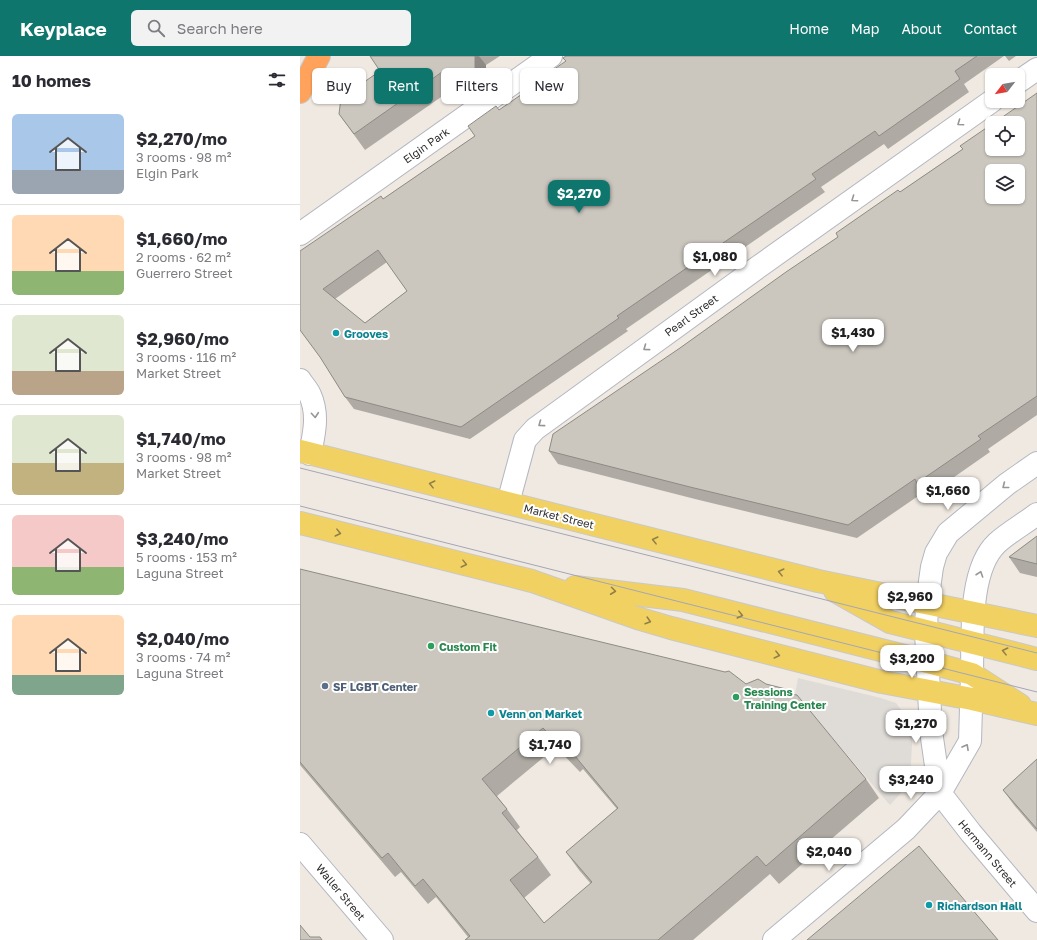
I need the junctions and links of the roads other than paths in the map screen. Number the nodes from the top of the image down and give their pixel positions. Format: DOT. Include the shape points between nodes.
graph roads {
  1 [pos="551,56"];
  2 [pos="318,57"];
  3 [pos="1037,69"];
  4 [pos="1025,77"];
  5 [pos="300,92"];
  6 [pos="985,106"];
  7 [pos="300,234"];
  8 [pos="300,380"];
  9 [pos="305,452"];
  10 [pos="1037,463"];
  11 [pos="508,503"];
  12 [pos="1037,514"];
  13 [pos="300,523"];
  14 [pos="818,581"];
  15 [pos="532,582"];
  16 [pos="927,603"];
  17 [pos="973,612"];
  18 [pos="1037,626"];
  19 [pos="926,632"];
  20 [pos="973,644"];
  21 [pos="1037,659"];
  22 [pos="928,662"];
  23 [pos="972,674"];
  24 [pos="930,692"];
  25 [pos="972,699"];
  26 [pos="1035,714"];
  27 [pos="940,793"];
  28 [pos="300,844"];
  29 [pos="1037,911"];
  30 [pos="382,940"];
  31 [pos="774,940"];
  1 -- 7 [label="street, Elgin Park"];
  2 -- 5 [label="highway"];
  3 -- 4 [label="street"];
  6 -- 11 [label="street, Pearl Street, one-way" via="535,429 525,440"];
  8 -- 9 [label="street, one-way" via="310,395 316,414 315,427"];
  11 -- 9 [label="main road, Market Street, one-way"];
  10 -- 16 [label="street, one-way" via="1007,484 948,533 936,553"];
  14 -- 11 [label="main road, Market Street, one-way"];
  17 -- 12 [label="street, one-way" via="978,578 985,559 996,544"];
  13 -- 15 [label="main road, one-way"];
  14 -- 16 [label="main road, Market Street"];
  14 -- 19 [label="main road, Market Street" via="890,622"];
  15 -- 22 [label="main road, one-way" via="683,600"];
  15 -- 24 [label="main road, one-way" via="671,628"];
  16 -- 17 [label="main road, Market Street"];
  16 -- 19 [label="street"];
  17 -- 18 [label="main road, Market Street"];
  17 -- 20 [label="street"];
  19 -- 20 [label="main road, Market Street"];
  19 -- 22 [label="street"];
  21 -- 20 [label="main road, Market Street, one-way"];
  20 -- 23 [label="street"];
  22 -- 23 [label="main road"];
  22 -- 24 [label="street"];
  23 -- 25 [label="street"];
  23 -- 26 [label="main road"];
  24 -- 25 [label="main road"];
  24 -- 27 [label="street" via="931,731"];
  25 -- 26 [label="main road"];
  27 -- 25 [label="street, one-way" via="970,741"];
  27 -- 29 [label="street, Hermann Street"];
  27 -- 31 [label="street" via="906,829"];
  28 -- 30 [label="street, Waller Street"];
}
